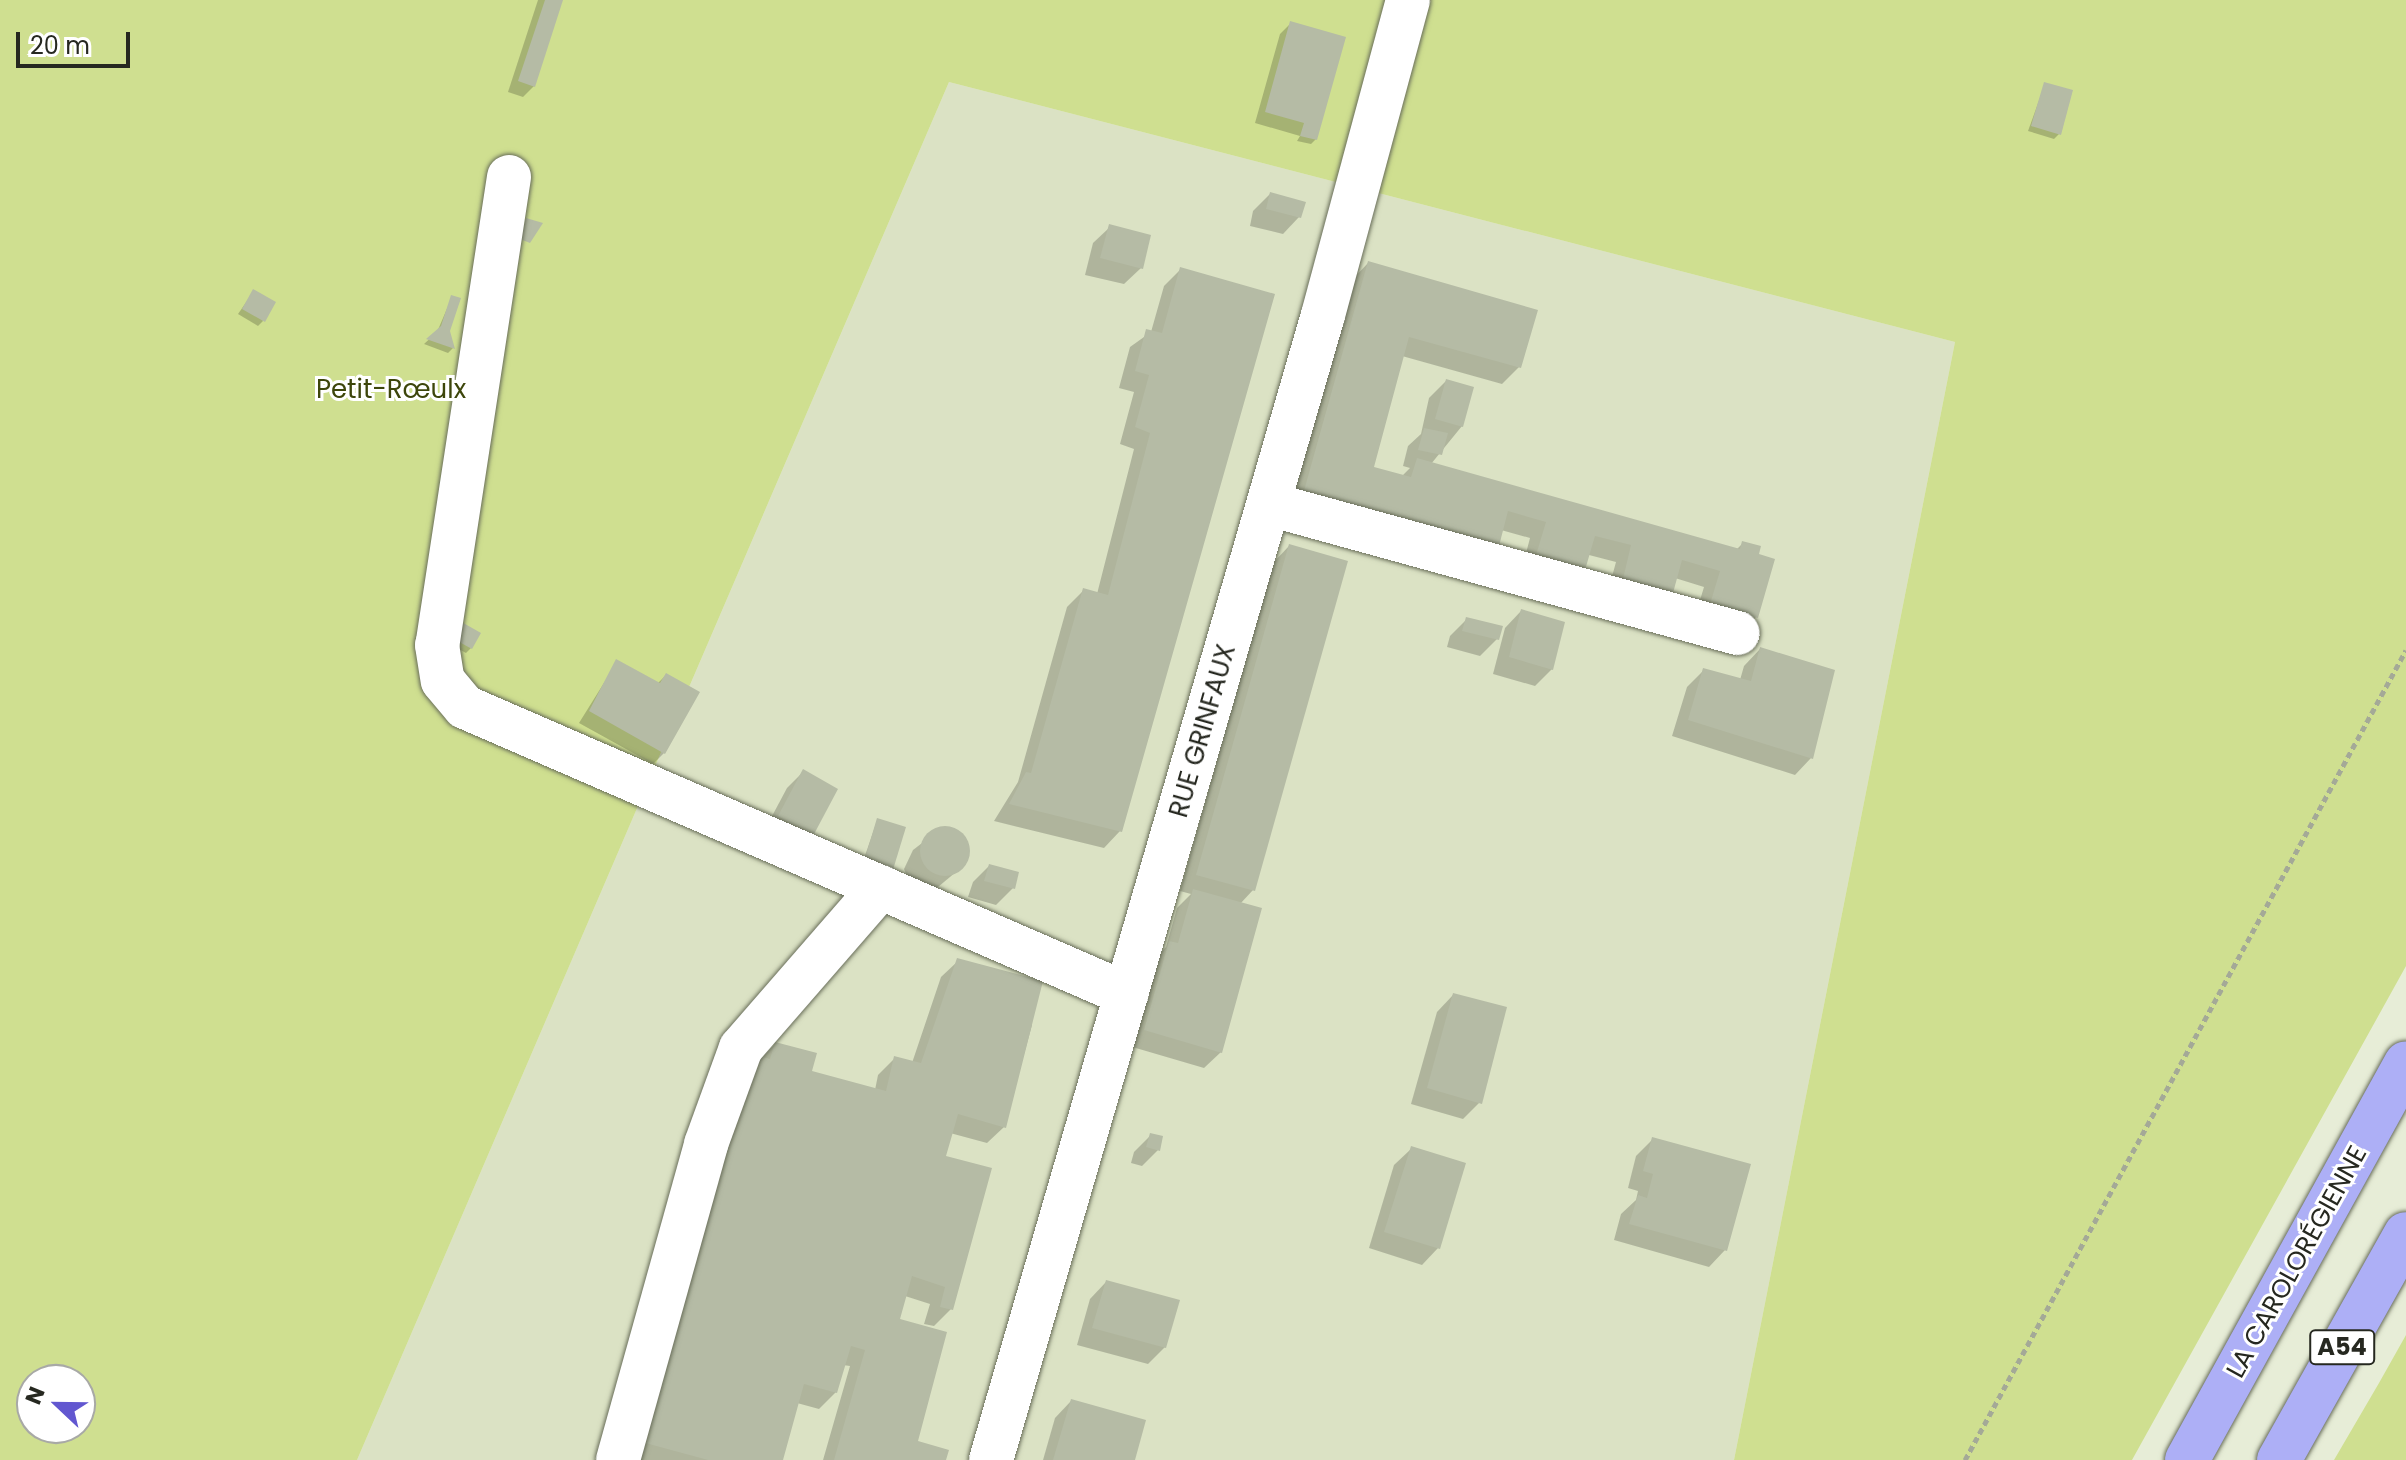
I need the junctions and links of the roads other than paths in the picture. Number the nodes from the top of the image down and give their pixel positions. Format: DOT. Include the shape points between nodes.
graph roads {
  1 [pos="1408,0"];
  2 [pos="509,177"];
  3 [pos="1269,504"];
  4 [pos="1738,633"];
  5 [pos="881,887"];
  6 [pos="1126,994"];
  7 [pos="2406,1064"];
  8 [pos="2406,1234"];
  9 [pos="618,1460"];
  10 [pos="991,1460"];
  11 [pos="2187,1460"];
  12 [pos="2279,1460"];
  1 -- 3 [label="street, RUE GRINFAUX"];
  2 -- 5 [label="street" via="437,645 443,681 465,707"];
  3 -- 4 [label="street"];
  3 -- 6 [label="street, RUE GRINFAUX"];
  5 -- 6 [label="street"];
  5 -- 9 [label="street" via="741,1048 706,1144"];
  6 -- 10 [label="street, RUE GRINFAUX"];
  7 -- 11 [label="highway, LA CAROLORÉGIENNE"];
  8 -- 12 [label="highway, A54"];
}
